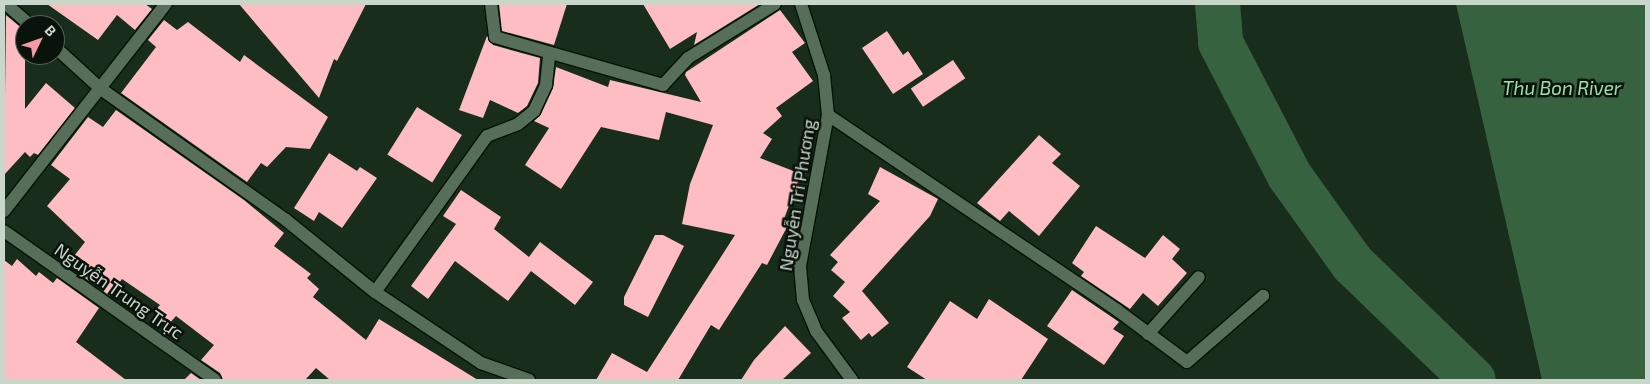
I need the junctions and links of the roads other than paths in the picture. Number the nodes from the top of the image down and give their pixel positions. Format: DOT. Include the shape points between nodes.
graph roads {
  1 [pos="6,4"];
  2 [pos="166,4"];
  3 [pos="491,4"];
  4 [pos="775,4"];
  5 [pos="801,4"];
  6 [pos="19,15"];
  7 [pos="550,54"];
  8 [pos="65,57"];
  9 [pos="101,89"];
  10 [pos="828,115"];
  11 [pos="4,211"];
  12 [pos="4,231"];
  13 [pos="1199,277"];
  14 [pos="375,292"];
  15 [pos="1263,296"];
  16 [pos="1148,334"];
  17 [pos="215,380"];
  18 [pos="529,380"];
  19 [pos="852,380"];
  1 -- 6 [label="street"];
  2 -- 9 [label="street"];
  3 -- 7 [label="street" via="494,37"];
  4 -- 7 [label="street" via="688,58 663,84"];
  5 -- 10 [label="street, Nguyễn Tri Phương" via="824,75"];
  7 -- 14 [label="street" via="546,85 534,111 518,124 487,136"];
  8 -- 9 [label="street"];
  9 -- 11 [label="street"];
  9 -- 14 [label="street" via="286,220"];
  10 -- 16 [label="street"];
  10 -- 19 [label="street, Nguyễn Tri Phương" via="800,266 803,300 816,331"];
  12 -- 17 [label="street, Nguyễn Trung Trực"];
  13 -- 16 [label="street"];
  14 -- 18 [label="street" via="481,363"];
  15 -- 16 [label="street" via="1187,362"];
}
